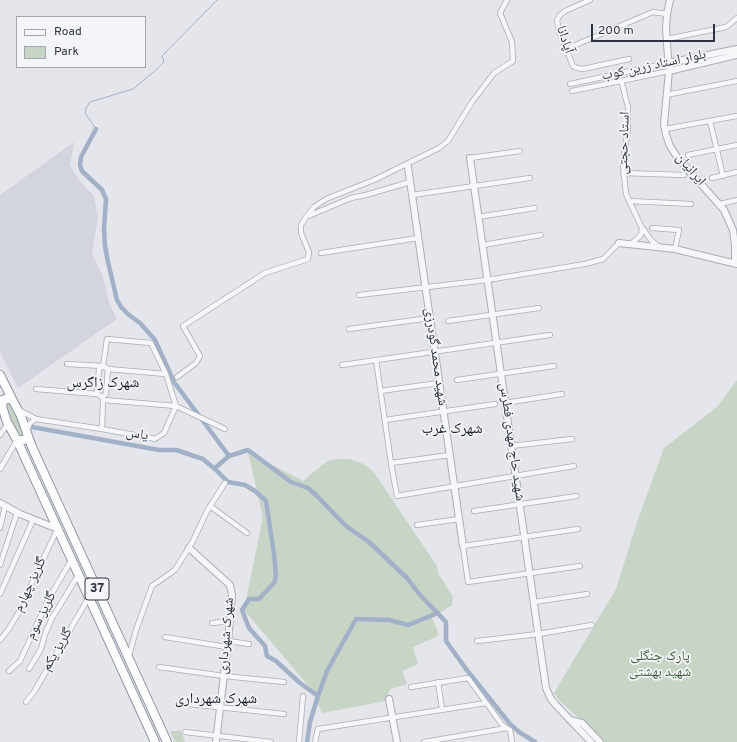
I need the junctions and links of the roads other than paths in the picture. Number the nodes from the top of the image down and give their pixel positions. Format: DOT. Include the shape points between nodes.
graph roads {
  1 [pos="507,0"];
  2 [pos="590,0"];
  3 [pos="670,0"];
  4 [pos="667,14"];
  5 [pos="737,18"];
  6 [pos="667,40"];
  7 [pos="566,49"];
  8 [pos="737,49"];
  9 [pos="737,55"];
  10 [pos="629,59"];
  11 [pos="668,63"];
  12 [pos="668,70"];
  13 [pos="621,80"];
  14 [pos="737,81"];
  15 [pos="570,84"];
  16 [pos="572,91"];
  17 [pos="666,95"];
  18 [pos="737,116"];
  19 [pos="710,121"];
  20 [pos="665,129"];
  21 [pos="737,145"];
  22 [pos="716,149"];
  23 [pos="520,151"];
  24 [pos="688,155"];
  25 [pos="470,158"];
  26 [pos="408,167"];
  27 [pos="737,172"];
  28 [pos="623,173"];
  29 [pos="684,175"];
  30 [pos="723,176"];
  31 [pos="530,178"];
  32 [pos="712,178"];
  33 [pos="410,182"];
  34 [pos="474,186"];
  35 [pos="412,195"];
  36 [pos="737,200"];
  37 [pos="629,201"];
  38 [pos="691,204"];
  39 [pos="720,204"];
  40 [pos="535,208"];
  41 [pos="306,217"];
  42 [pos="478,217"];
  43 [pos="641,226"];
  44 [pos="652,228"];
  45 [pos="541,235"];
  46 [pos="418,238"];
  47 [pos="619,243"];
  48 [pos="632,243"];
  49 [pos="482,245"];
  50 [pos="658,246"];
  51 [pos="675,249"];
  52 [pos="321,252"];
  53 [pos="736,263"];
  54 [pos="488,280"];
  55 [pos="425,287"];
  56 [pos="359,295"];
  57 [pos="539,308"];
  58 [pos="492,314"];
  59 [pos="430,318"];
  60 [pos="448,321"];
  61 [pos="349,329"];
  62 [pos="550,335"];
  63 [pos="497,343"];
  64 [pos="435,352"];
  65 [pos="376,360"];
  66 [pos="67,364"];
  67 [pos="342,365"];
  68 [pos="103,366"];
  69 [pos="554,366"];
  70 [pos="108,369"];
  71 [pos="166,374"];
  72 [pos="0,375"];
  73 [pos="501,375"];
  74 [pos="177,377"];
  75 [pos="457,380"];
  76 [pos="439,382"];
  77 [pos="36,389"];
  78 [pos="380,391"];
  79 [pos="97,394"];
  80 [pos="562,394"];
  81 [pos="103,398"];
  82 [pos="12,399"];
  83 [pos="505,403"];
  84 [pos="495,404"];
  85 [pos="1,406"];
  86 [pos="176,406"];
  87 [pos="16,407"];
  88 [pos="443,411"];
  89 [pos="36,419"];
  90 [pos="385,420"];
  91 [pos="4,422"];
  92 [pos="102,429"];
  93 [pos="225,430"];
  94 [pos="0,434"];
  95 [pos="27,434"];
  96 [pos="572,439"];
  97 [pos="17,440"];
  98 [pos="512,446"];
  99 [pos="450,455"];
  100 [pos="391,463"];
  101 [pos="574,466"];
  102 [pos="0,469"];
  103 [pos="516,476"];
  104 [pos="225,483"];
  105 [pos="454,486"];
  106 [pos="577,496"];
  107 [pos="2,504"];
  108 [pos="520,505"];
  109 [pos="210,506"];
  110 [pos="474,510"];
  111 [pos="17,513"];
  112 [pos="459,519"];
  113 [pos="33,520"];
  114 [pos="417,525"];
  115 [pos="0,528"];
  116 [pos="58,528"];
  117 [pos="578,529"];
  118 [pos="247,533"];
  119 [pos="524,537"];
  120 [pos="463,546"];
  121 [pos="189,548"];
  122 [pos="72,559"];
  123 [pos="0,565"];
  124 [pos="580,566"];
  125 [pos="530,573"];
  126 [pos="79,574"];
  127 [pos="0,594"];
  128 [pos="587,594"];
  129 [pos="89,597"];
  130 [pos="534,602"];
  131 [pos="230,621"];
  132 [pos="212,623"];
  133 [pos="592,625"];
  134 [pos="538,634"];
  135 [pos="165,637"];
  136 [pos="0,640"];
  137 [pos="477,641"];
  138 [pos="228,644"];
  139 [pos="249,644"];
  140 [pos="129,658"];
  141 [pos="159,667"];
  142 [pos="29,669"];
  143 [pos="9,671"];
  144 [pos="224,676"];
  145 [pos="284,682"];
  146 [pos="438,682"];
  147 [pos="411,687"];
  148 [pos="303,696"];
  149 [pos="389,698"];
  150 [pos="26,702"];
  151 [pos="486,703"];
  152 [pos="189,704"];
  153 [pos="220,706"];
  154 [pos="442,710"];
  155 [pos="284,714"];
  156 [pos="392,717"];
  157 [pos="569,719"];
  158 [pos="507,728"];
  159 [pos="185,732"];
  160 [pos="216,735"];
  161 [pos="155,742"];
  162 [pos="167,742"];
  163 [pos="216,742"];
  164 [pos="271,742"];
  165 [pos="299,742"];
  166 [pos="315,742"];
  167 [pos="397,742"];
  168 [pos="424,742"];
  169 [pos="512,742"];
  170 [pos="591,742"];
  171 [pos="600,742"];
  1 -- 41 [label="street" via="500,13 512,42 513,61 494,73 448,141 374,180 326,199 314,207"];
  2 -- 7 [label="street, آپادانا" via="565,11 557,20"];
  3 -- 4 [label="street, ایرانیان"];
  4 -- 6 [label="street, ایرانیان"];
  4 -- 7 [label="street" via="653,12"];
  5 -- 6 [label="street" via="726,27"];
  6 -- 11 [label="street, ایرانیان"];
  7 -- 10 [label="street, آپادانا" via="573,66 583,69"];
  8 -- 11 [label="street, بلوار استاد زرین کوب"];
  9 -- 12 [label="street, بلوار استاد زرین کوب"];
  11 -- 12 [label="street, ایرانیان"];
  11 -- 15 [label="street, بلوار استاد زرین کوب"];
  12 -- 13 [label="street, بلوار استاد زرین کوب"];
  12 -- 17 [label="street, ایرانیان"];
  13 -- 16 [label="street, بلوار استاد زرین کوب"];
  13 -- 28 [label="street, استاد حجتی" via="628,107"];
  14 -- 17 [label="street"];
  17 -- 20 [label="street, ایرانیان"];
  18 -- 19 [label="street"];
  19 -- 20 [label="street"];
  19 -- 22 [label="street"];
  20 -- 39 [label="street, ایرانیان" via="670,146 677,156"];
  21 -- 22 [label="street"];
  22 -- 24 [label="street"];
  22 -- 30 [label="street"];
  23 -- 25 [label="street"];
  25 -- 34 [label="street, شهید حاج مهدی فطرس"];
  26 -- 33 [label="street, شهید محمد گودرزی"];
  27 -- 30 [label="street"];
  28 -- 29 [label="street"];
  28 -- 37 [label="street, استاد حجتی"];
  30 -- 32 [label="street"];
  31 -- 34 [label="street"];
  33 -- 35 [label="street, شهید محمد گودرزی"];
  33 -- 41 [label="street" via="351,198"];
  34 -- 35 [label="street"];
  34 -- 42 [label="street, شهید حاج مهدی فطرس"];
  35 -- 46 [label="street, شهید محمد گودرزی"];
  36 -- 39 [label="street"];
  37 -- 38 [label="street"];
  37 -- 43 [label="street, استاد حجتی"];
  39 -- 53 [label="street, ایرانیان" via="733,230"];
  40 -- 42 [label="street"];
  41 -- 74 [label="street" via="301,225 301,233 309,252 308,258 265,273 184,326 200,356 196,363"];
  42 -- 49 [label="street, شهید حاج مهدی فطرس"];
  43 -- 48 [label="street" via="641,235"];
  43 -- 50 [label="street, استاد حجتی"];
  44 -- 51 [label="street" via="679,230"];
  45 -- 49 [label="street"];
  46 -- 52 [label="street"];
  46 -- 55 [label="street, شهید محمد گودرزی"];
  47 -- 48 [label="street"];
  47 -- 54 [label="street" via="603,259"];
  48 -- 50 [label="street"];
  49 -- 54 [label="street, شهید حاج مهدی فطرس"];
  50 -- 51 [label="street"];
  51 -- 53 [label="street"];
  54 -- 55 [label="street"];
  54 -- 58 [label="street, شهید حاج مهدی فطرس"];
  55 -- 56 [label="street"];
  55 -- 59 [label="street, شهید محمد گودرزی"];
  57 -- 58 [label="street"];
  58 -- 60 [label="street"];
  58 -- 63 [label="street, شهید حاج مهدی فطرس"];
  59 -- 61 [label="street"];
  59 -- 64 [label="street, شهید محمد گودرزی"];
  62 -- 63 [label="street"];
  63 -- 64 [label="street"];
  63 -- 73 [label="street, شهید حاج مهدی فطرس"];
  64 -- 65 [label="street"];
  64 -- 76 [label="street, شهید محمد گودرزی"];
  65 -- 67 [label="street"];
  65 -- 78 [label="street"];
  66 -- 68 [label="street"];
  68 -- 70 [label="street"];
  68 -- 71 [label="street" via="106,339 151,343"];
  68 -- 79 [label="street" via="99,369"];
  69 -- 73 [label="street"];
  70 -- 71 [label="street"];
  70 -- 81 [label="street" via="106,394"];
  71 -- 86 [label="street"];
  72 -- 82 [label="highway, 37"];
  73 -- 75 [label="street"];
  73 -- 83 [label="street, شهید حاج مهدی فطرس"];
  76 -- 78 [label="street"];
  76 -- 88 [label="street, شهید محمد گودرزی"];
  77 -- 79 [label="street"];
  78 -- 90 [label="street"];
  79 -- 81 [label="street"];
  80 -- 83 [label="street"];
  81 -- 86 [label="street"];
  81 -- 92 [label="street"];
  82 -- 85 [label="highway, 37" via="5,399"];
  82 -- 87 [label="highway, 37"];
  83 -- 98 [label="street, شهید حاج مهدی فطرس"];
  84 -- 88 [label="street"];
  85 -- 91 [label="highway, 37"];
  86 -- 92 [label="street, یاس" via="164,433 155,439"];
  86 -- 93 [label="street"];
  87 -- 89 [label="street"];
  87 -- 95 [label="highway, 37"];
  88 -- 90 [label="street"];
  88 -- 99 [label="street, شهید محمد گودرزی"];
  89 -- 92 [label="street, یاس"];
  89 -- 95 [label="street" via="30,423"];
  90 -- 100 [label="street"];
  91 -- 94 [label="street"];
  91 -- 97 [label="highway, 37"];
  95 -- 97 [label="highway" via="24,440"];
  95 -- 140 [label="highway, 37"];
  96 -- 98 [label="street"];
  97 -- 102 [label="street"];
  97 -- 116 [label="highway, 37"];
  98 -- 103 [label="street, شهید حاج مهدی فطرس"];
  99 -- 100 [label="street"];
  99 -- 105 [label="street, شهید محمد گودرزی"];
  100 -- 105 [label="street" via="397,496"];
  101 -- 103 [label="street"];
  103 -- 105 [label="street"];
  103 -- 108 [label="street, شهید حاج مهدی فطرس"];
  104 -- 109 [label="street"];
  105 -- 112 [label="street, شهید محمد گودرزی"];
  106 -- 108 [label="street"];
  107 -- 111 [label="street"];
  107 -- 115 [label="street"];
  108 -- 110 [label="street"];
  108 -- 119 [label="street, شهید حاج مهدی فطرس"];
  109 -- 118 [label="street"];
  109 -- 121 [label="street"];
  111 -- 113 [label="street"];
  111 -- 123 [label="street"];
  112 -- 114 [label="street"];
  112 -- 120 [label="street, شهید محمد گودرزی"];
  113 -- 116 [label="street"];
  113 -- 127 [label="street"];
  116 -- 122 [label="highway, 37"];
  116 -- 136 [label="street, گلریز چهارم" via="31,585 28,597"];
  117 -- 119 [label="street"];
  119 -- 120 [label="street"];
  119 -- 125 [label="street, شهید حاج مهدی فطرس"];
  120 -- 125 [label="street" via="468,582"];
  121 -- 131 [label="street, شهرک شهرداری" via="230,585"];
  121 -- 140 [label="street" via="176,570 152,586"];
  122 -- 126 [label="highway, 37"];
  122 -- 143 [label="street, گلریز سوم" via="48,600 20,661"];
  124 -- 125 [label="street"];
  125 -- 130 [label="street, شهید حاج مهدی فطرس"];
  126 -- 129 [label="highway, 37"];
  126 -- 142 [label="street" via="52,618 41,649"];
  128 -- 130 [label="street"];
  129 -- 150 [label="street, گلریز یکم"];
  129 -- 161 [label="highway, 37"];
  130 -- 134 [label="street, شهید حاج مهدی فطرس"];
  131 -- 132 [label="street"];
  131 -- 138 [label="street, شهرک شهرداری"];
  133 -- 134 [label="street"];
  134 -- 137 [label="street"];
  134 -- 157 [label="street, شهید حاج مهدی فطرس" via="548,694"];
  135 -- 138 [label="street"];
  138 -- 139 [label="street"];
  138 -- 144 [label="street, شهرک شهرداری"];
  140 -- 162 [label="highway, 37"];
  141 -- 144 [label="street"];
  144 -- 145 [label="street"];
  144 -- 153 [label="street, شهرک شهرداری"];
  146 -- 147 [label="street"];
  146 -- 151 [label="street" via="468,678"];
  146 -- 154 [label="street"];
  148 -- 165 [label="street"];
  149 -- 156 [label="street"];
  151 -- 154 [label="street"];
  151 -- 158 [label="street"];
  152 -- 153 [label="street"];
  153 -- 155 [label="street"];
  153 -- 160 [label="street, شهرک شهرداری"];
  154 -- 156 [label="street"];
  156 -- 166 [label="street" via="318,729"];
  156 -- 167 [label="street"];
  157 -- 170 [label="street, شهید حاج مهدی فطرس"];
  157 -- 171 [label="street" via="582,723"];
  158 -- 168 [label="street"];
  158 -- 169 [label="street" via="510,730"];
  159 -- 160 [label="street"];
  160 -- 163 [label="street, شهرک شهرداری"];
  160 -- 164 [label="street"];
}
